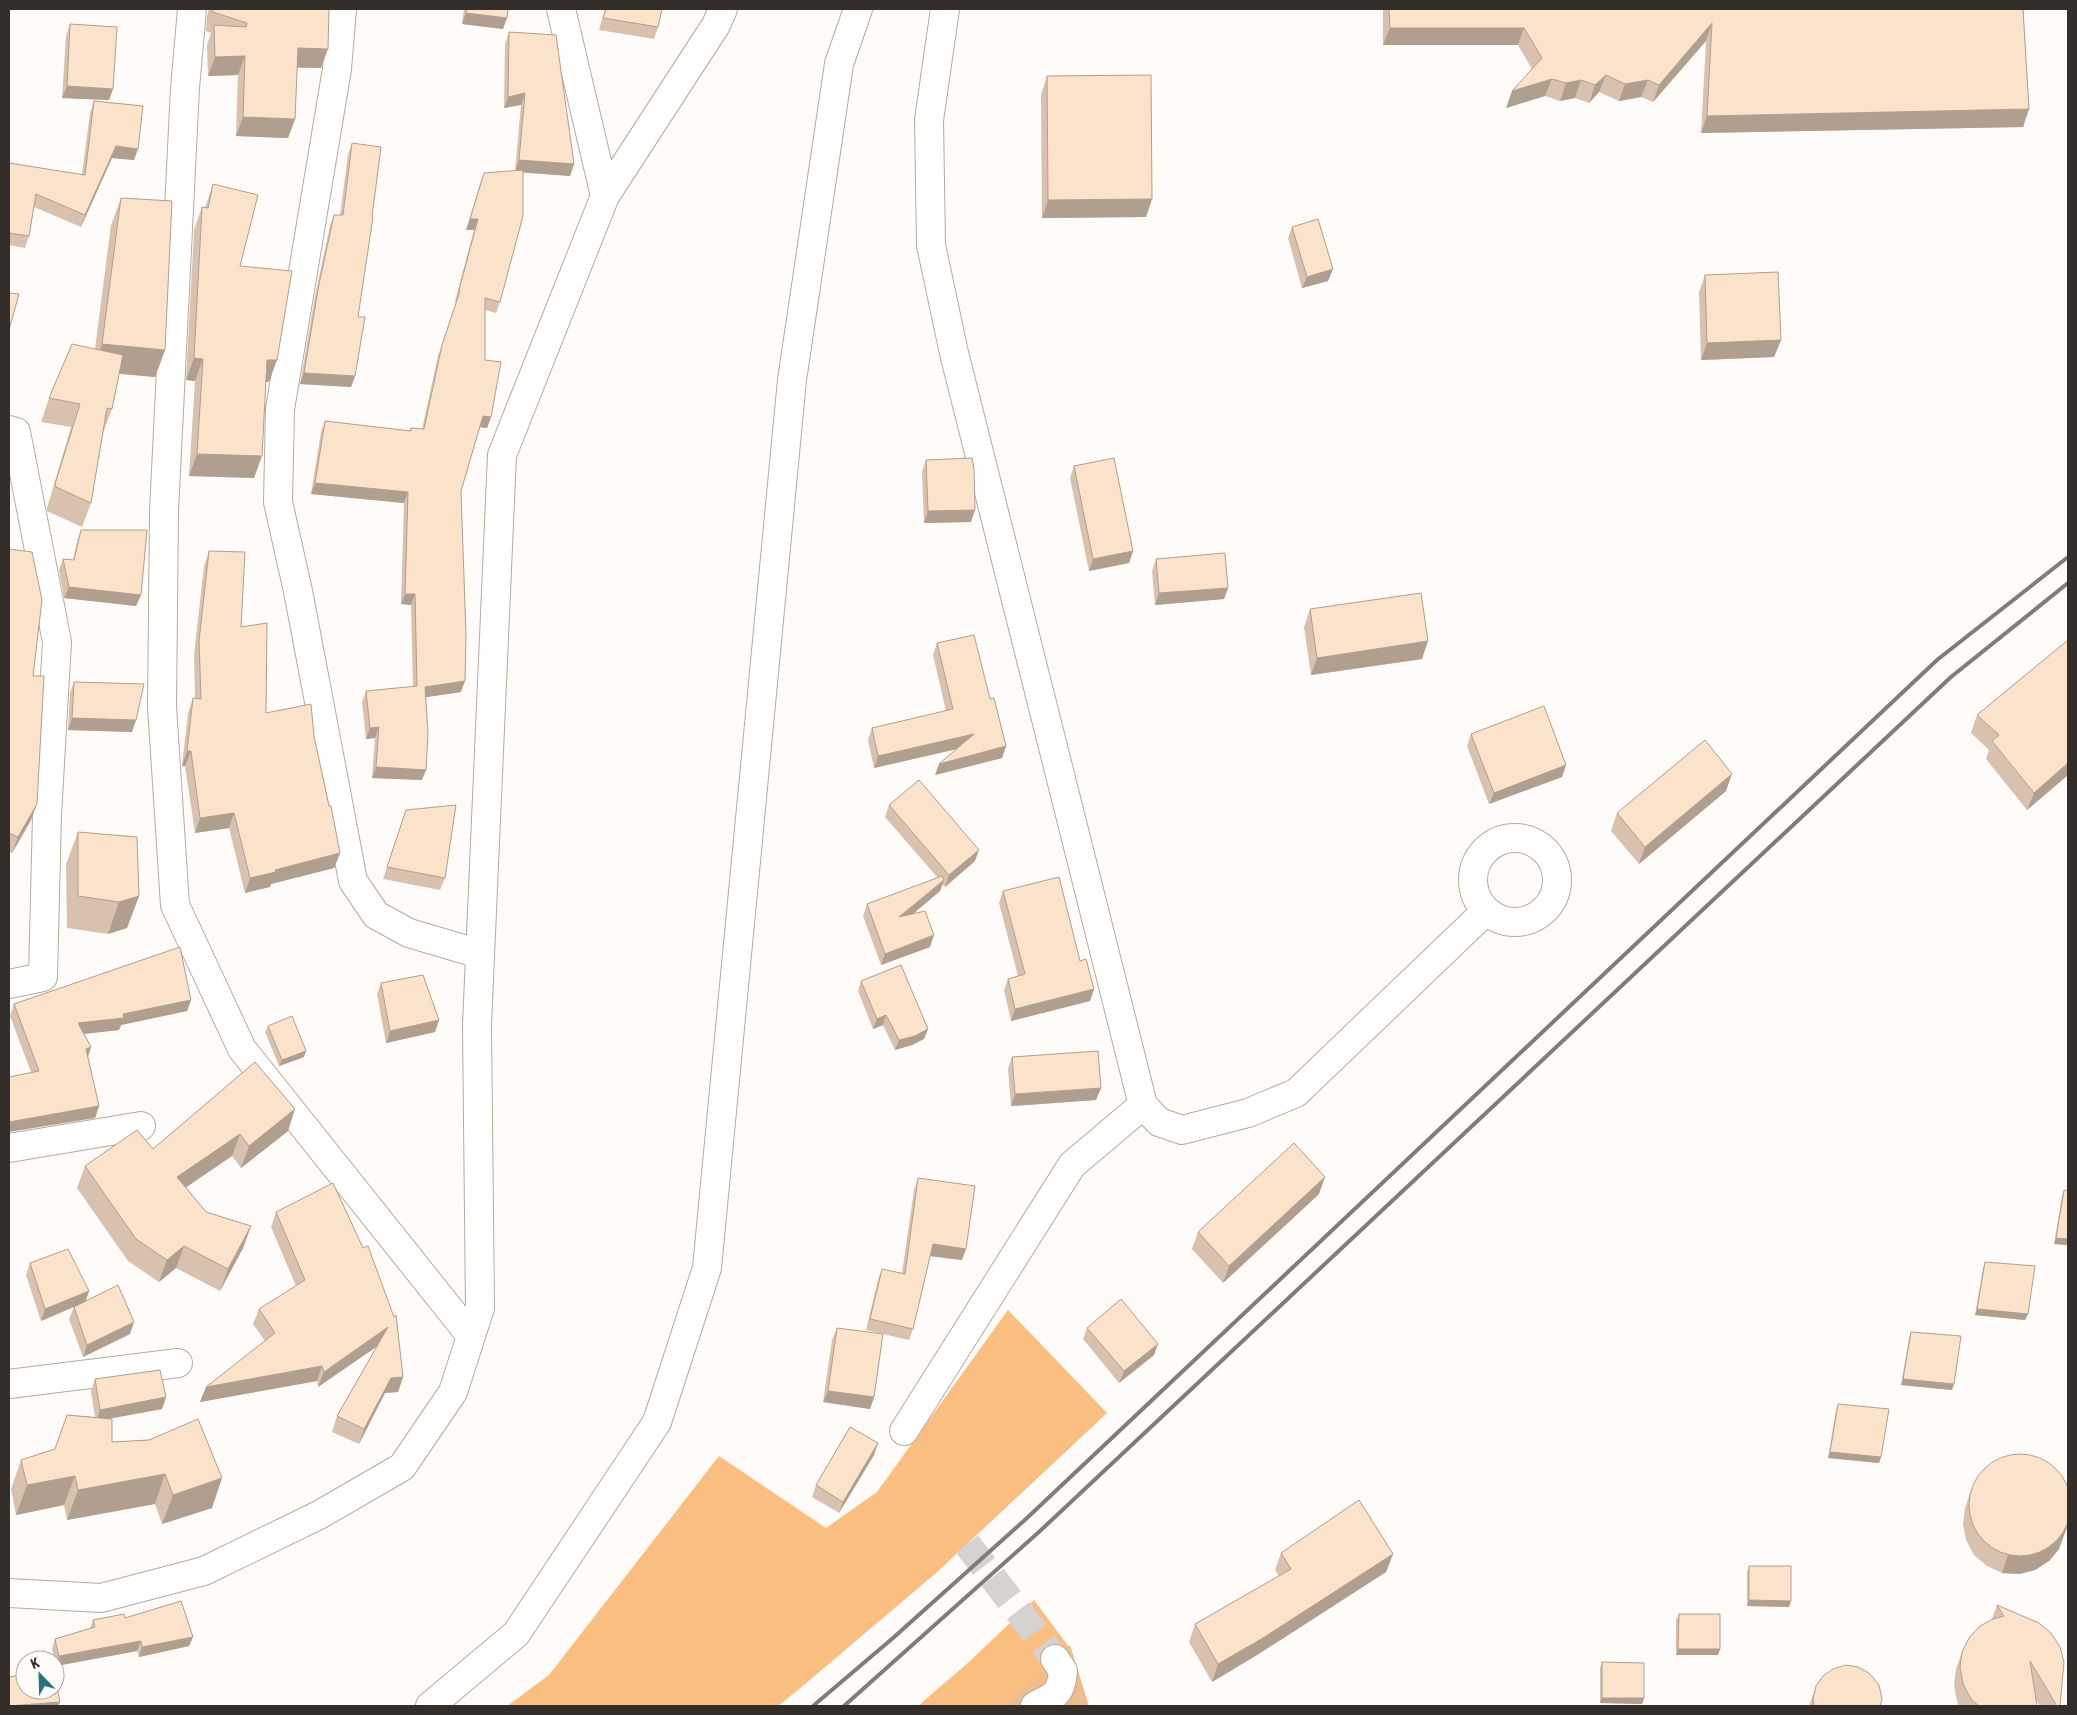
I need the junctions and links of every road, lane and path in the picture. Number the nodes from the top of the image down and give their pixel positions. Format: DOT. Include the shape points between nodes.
graph roads {
  1 [pos="192,9"];
  2 [pos="342,9"];
  3 [pos="561,9"];
  4 [pos="723,9"];
  5 [pos="858,9"];
  6 [pos="945,9"];
  7 [pos="605,196"];
  8 [pos="9,430"];
  9 [pos="1486,911"];
  10 [pos="480,954"];
  11 [pos="9,984"];
  12 [pos="1143,1105"];
  13 [pos="141,1126"];
  14 [pos="9,1148"];
  15 [pos="471,1336"];
  16 [pos="178,1363"];
  17 [pos="9,1384"];
  18 [pos="904,1431"];
  19 [pos="9,1593"];
  20 [pos="430,1706"];
  21 [pos="1035,1706"];
  22 [pos="1076,1706"];
  1 -- 15 [label="street" via="185,88 164,512 162,706 175,906 242,1049"];
  2 -- 10 [label="street" via="338,69 280,409 278,502 353,881 376,914 392,924 409,933"];
  3 -- 7 [label="street"];
  4 -- 7 [label="street" via="716,25"];
  5 -- 20 [label="street" via="839,64 792,380 707,1268 658,1422 516,1634"];
  6 -- 12 [label="street" via="929,120 931,245 954,353"];
  7 -- 10 [label="street" via="502,456"];
  8 -- 11 [label="street" via="16,432 57,642 47,815 43,977"];
  9 -- 12 [label="street" via="1296,1093 1248,1113 1182,1130 1159,1122"];
  10 -- 15 [label="street" via="477,1025 480,1308"];
  12 -- 18 [label="street" via="1072,1164"];
  13 -- 14 [label="street"];
  15 -- 19 [label="street" via="453,1392 402,1467 319,1515 204,1570 101,1598"];
  16 -- 17 [label="street"];
  21 -- 22 [label="street" via="1061,1689 1059,1665"];
}
